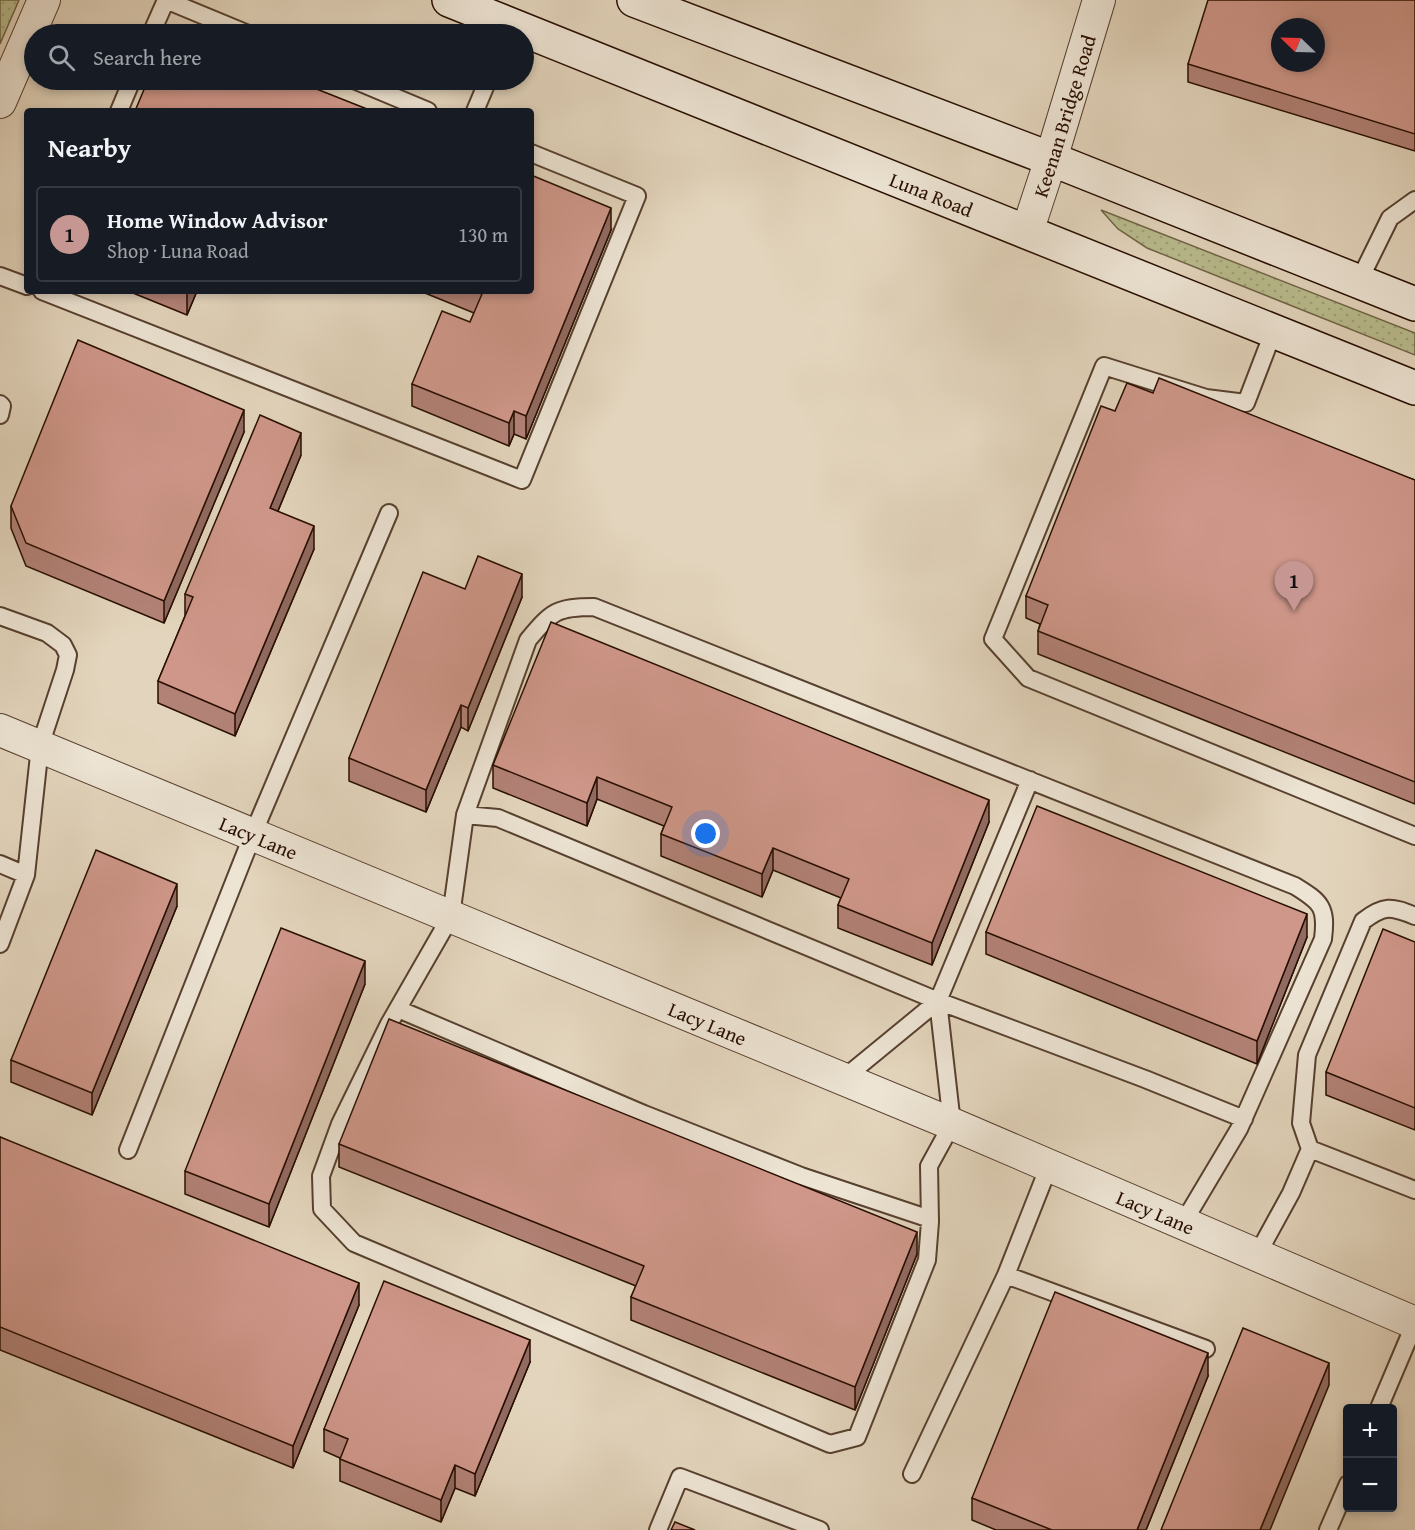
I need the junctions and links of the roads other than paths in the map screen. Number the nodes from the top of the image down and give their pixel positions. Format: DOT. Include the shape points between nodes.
graph roads {
  1 [pos="44,0"];
  2 [pos="166,0"];
  3 [pos="449,0"];
  4 [pos="634,0"];
  5 [pos="1099,0"];
  6 [pos="34,24"];
  7 [pos="155,24"];
  8 [pos="224,24"];
  9 [pos="497,24"];
  10 [pos="534,40"];
  11 [pos="24,46"];
  12 [pos="128,90"];
  13 [pos="378,90"];
  14 [pos="484,90"];
  15 [pos="0,102"];
  16 [pos="120,108"];
  17 [pos="421,108"];
  18 [pos="476,108"];
  19 [pos="534,154"];
  20 [pos="1051,159"];
  21 [pos="1415,200"];
  22 [pos="1027,232"];
  23 [pos="0,276"];
  24 [pos="1359,282"];
  25 [pos="24,285"];
  26 [pos="51,294"];
  27 [pos="1415,304"];
  28 [pos="1274,330"];
  29 [pos="1415,388"];
  30 [pos="0,404"];
  31 [pos="0,415"];
  32 [pos="388,513"];
  33 [pos="0,616"];
  34 [pos="0,730"];
  35 [pos="40,746"];
  36 [pos="1030,780"];
  37 [pos="465,815"];
  38 [pos="253,834"];
  39 [pos="1415,836"];
  40 [pos="0,864"];
  41 [pos="26,875"];
  42 [pos="451,916"];
  43 [pos="1415,916"];
  44 [pos="0,944"];
  45 [pos="938,1001"];
  46 [pos="398,1009"];
  47 [pos="843,1079"];
  48 [pos="1244,1119"];
  49 [pos="952,1124"];
  50 [pos="1310,1149"];
  51 [pos="128,1150"];
  52 [pos="1049,1166"];
  53 [pos="1415,1190"];
  54 [pos="930,1219"];
  55 [pos="1183,1223"];
  56 [pos="1257,1255"];
  57 [pos="1006,1275"];
  58 [pos="1415,1323"];
  59 [pos="1206,1349"];
  60 [pos="1381,1404"];
  61 [pos="912,1474"];
  62 [pos="1343,1494"];
  63 [pos="658,1530"];
  64 [pos="820,1530"];
  65 [pos="1328,1530"];
  1 -- 6 [label="street"];
  2 -- 7 [label="lane"];
  2 -- 8 [label="lane"];
  3 -- 9 [label="main road, Luna Road"];
  4 -- 20 [label="main road"];
  5 -- 20 [label="street, Keenan Bridge Road"];
  10 -- 22 [label="main road, Luna Road"];
  11 -- 15 [label="street"];
  12 -- 16 [label="lane"];
  13 -- 17 [label="lane"];
  14 -- 18 [label="lane"];
  19 -- 26 [label="lane" via="637,196 522,480"];
  20 -- 22 [label="street, Keenan Bridge Road"];
  20 -- 24 [label="main road"];
  21 -- 24 [label="lane" via="1390,218"];
  22 -- 28 [label="main road, Luna Road"];
  23 -- 25 [label="lane"];
  24 -- 27 [label="main road"];
  28 -- 29 [label="main road, Luna Road"];
  28 -- 39 [label="lane" via="1246,403 1206,398 1104,366 993,639 1028,678"];
  30 -- 31 [label="lane"];
  32 -- 38 [label="lane"];
  33 -- 35 [label="lane" via="47,633 63,645 68,655"];
  34 -- 35 [label="street, Lacy Lane"];
  35 -- 38 [label="street, Lacy Lane"];
  35 -- 41 [label="lane"];
  36 -- 37 [label="lane" via="594,607 570,607 546,618 528,640"];
  36 -- 45 [label="lane"];
  36 -- 48 [label="lane" via="1295,886 1316,899 1325,920 1323,939"];
  37 -- 42 [label="lane"];
  37 -- 45 [label="lane" via="498,818"];
  38 -- 42 [label="street, Lacy Lane"];
  38 -- 51 [label="lane"];
  40 -- 41 [label="lane"];
  41 -- 44 [label="lane"];
  42 -- 46 [label="lane"];
  42 -- 47 [label="street, Lacy Lane"];
  43 -- 50 [label="lane" via="1393,907 1363,921 1307,1055 1301,1122"];
  45 -- 47 [label="lane"];
  45 -- 48 [label="lane"];
  45 -- 49 [label="lane"];
  46 -- 54 [label="lane" via="654,1118 801,1176"];
  46 -- 54 [label="lane" via="340,1124 321,1176 322,1209 354,1243 830,1444 856,1437 927,1260"];
  47 -- 49 [label="street, Lacy Lane"];
  48 -- 55 [label="lane"];
  49 -- 52 [label="street, Lacy Lane"];
  49 -- 54 [label="lane" via="929,1166"];
  50 -- 53 [label="lane"];
  50 -- 56 [label="lane"];
  52 -- 55 [label="street, Lacy Lane"];
  52 -- 57 [label="lane"];
  55 -- 56 [label="street, Lacy Lane"];
  56 -- 58 [label="street, Lacy Lane"];
  57 -- 59 [label="lane"];
  57 -- 61 [label="lane"];
  58 -- 60 [label="lane"];
  62 -- 65 [label="lane"];
  63 -- 64 [label="lane" via="680,1477"];
}
